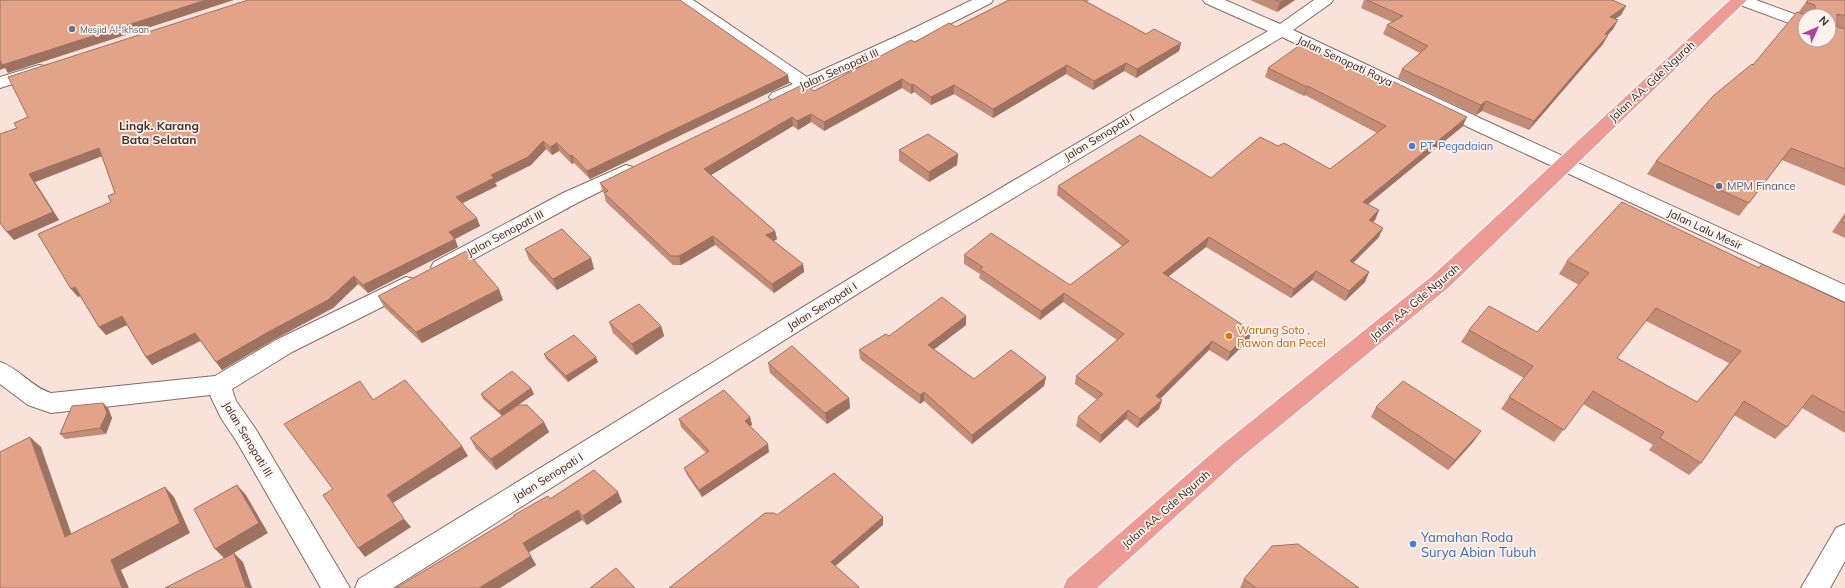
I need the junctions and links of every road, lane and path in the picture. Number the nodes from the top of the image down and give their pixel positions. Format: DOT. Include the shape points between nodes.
graph roads {
  1 [pos="682,0"];
  2 [pos="985,0"];
  3 [pos="1211,0"];
  4 [pos="1325,0"];
  5 [pos="1740,0"];
  6 [pos="1797,21"];
  7 [pos="1280,31"];
  8 [pos="57,64"];
  9 [pos="0,83"];
  10 [pos="805,84"];
  11 [pos="763,104"];
  12 [pos="645,162"];
  13 [pos="1565,164"];
  14 [pos="1845,294"];
  15 [pos="0,371"];
  16 [pos="220,385"];
  17 [pos="1845,536"];
  18 [pos="336,588"];
  19 [pos="369,588"];
  20 [pos="1077,588"];
  21 [pos="1815,588"];
  1 -- 10 [label="street"];
  2 -- 10 [label="street, Jalan Senopati III"];
  3 -- 7 [label="street, Jalan Senopati Raya"];
  4 -- 7 [label="street, Jalan Senopati I"];
  5 -- 6 [label="street"];
  5 -- 13 [label="main road, Jalan AA. Gde Ngurah"];
  7 -- 13 [label="street, Jalan Senopati Raya"];
  7 -- 19 [label="street, Jalan Senopati I" via="923,243"];
  8 -- 9 [label="street"];
  10 -- 11 [label="street, Jalan Senopati III"];
  12 -- 16 [label="street, Jalan Senopati III" via="284,346"];
  13 -- 14 [label="street, Jalan Lalu Mesir"];
  13 -- 20 [label="main road, Jalan AA. Gde Ngurah" via="1440,282 1228,454"];
  15 -- 16 [label="street" via="26,393 51,403"];
  16 -- 18 [label="street, Jalan Senopati III" via="231,413"];
  17 -- 21 [label="street"];
}
